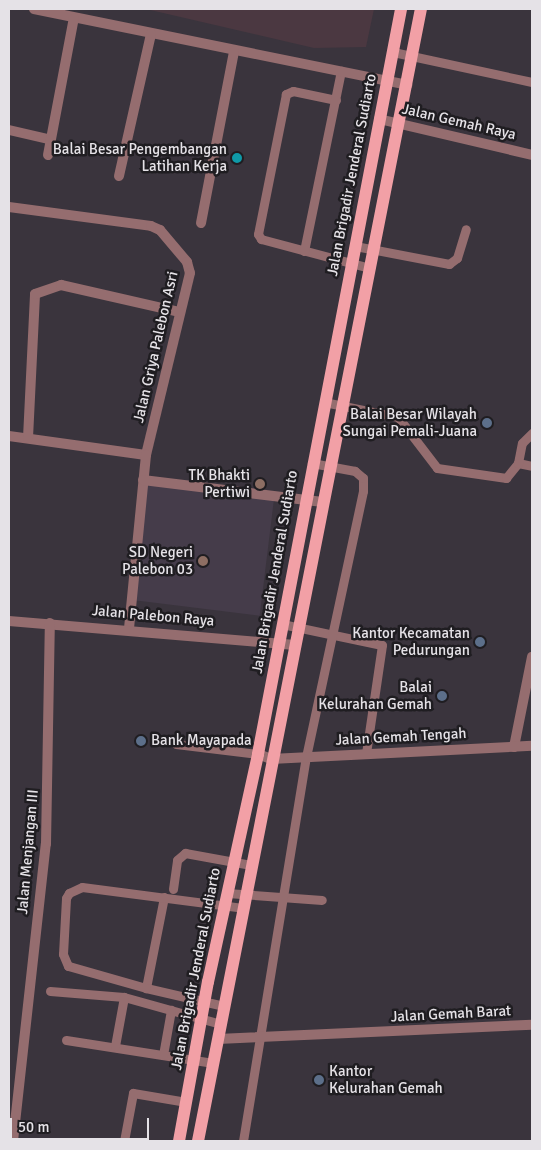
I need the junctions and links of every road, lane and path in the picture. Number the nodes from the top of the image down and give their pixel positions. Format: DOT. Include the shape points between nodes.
graph roads {
  1 [pos="34,9"];
  2 [pos="401,9"];
  3 [pos="421,9"];
  4 [pos="74,18"];
  5 [pos="151,34"];
  6 [pos="234,51"];
  7 [pos="393,52"];
  8 [pos="412,58"];
  9 [pos="341,71"];
  10 [pos="387,81"];
  11 [pos="532,82"];
  12 [pos="407,85"];
  13 [pos="336,100"];
  14 [pos="379,119"];
  15 [pos="400,122"];
  16 [pos="9,130"];
  17 [pos="48,139"];
  18 [pos="48,155"];
  19 [pos="532,155"];
  20 [pos="119,176"];
  21 [pos="9,207"];
  22 [pos="201,224"];
  23 [pos="466,229"];
  24 [pos="355,246"];
  25 [pos="374,250"];
  26 [pos="304,251"];
  27 [pos="350,263"];
  28 [pos="370,268"];
  29 [pos="180,312"];
  30 [pos="324,402"];
  31 [pos="342,406"];
  32 [pos="532,433"];
  33 [pos="9,436"];
  34 [pos="28,438"];
  35 [pos="146,455"];
  36 [pos="312,463"];
  37 [pos="518,464"];
  38 [pos="532,466"];
  39 [pos="330,467"];
  40 [pos="143,480"];
  41 [pos="305,498"];
  42 [pos="323,502"];
  43 [pos="9,621"];
  44 [pos="50,623"];
  45 [pos="282,624"];
  46 [pos="298,628"];
  47 [pos="129,629"];
  48 [pos="330,634"];
  49 [pos="279,643"];
  50 [pos="295,645"];
  51 [pos="532,657"];
  52 [pos="176,744"];
  53 [pos="532,746"];
  54 [pos="514,747"];
  55 [pos="258,754"];
  56 [pos="366,754"];
  57 [pos="306,757"];
  58 [pos="271,759"];
  59 [pos="233,862"];
  60 [pos="251,865"];
  61 [pos="174,889"];
  62 [pos="245,896"];
  63 [pos="164,897"];
  64 [pos="285,898"];
  65 [pos="226,899"];
  66 [pos="322,900"];
  67 [pos="243,908"];
  68 [pos="146,988"];
  69 [pos="50,991"];
  70 [pos="124,998"];
  71 [pos="205,1002"];
  72 [pos="224,1006"];
  73 [pos="171,1010"];
  74 [pos="203,1019"];
  75 [pos="221,1024"];
  76 [pos="532,1025"];
  77 [pos="263,1037"];
  78 [pos="218,1039"];
  79 [pos="66,1040"];
  80 [pos="115,1046"];
  81 [pos="163,1055"];
  82 [pos="195,1060"];
  83 [pos="213,1063"];
  84 [pos="186,1102"];
  85 [pos="12,1123"];
  86 [pos="13,1141"];
  87 [pos="124,1141"];
  88 [pos="179,1141"];
  89 [pos="198,1141"];
  90 [pos="244,1141"];
  1 -- 4 [label="street"];
  2 -- 7 [label="main road, Jalan Brigadir Jenderal Sudiarto"];
  3 -- 8 [label="main road, Jalan Brigadir Jenderal Sudiarto"];
  4 -- 5 [label="street"];
  4 -- 17 [label="street"];
  5 -- 6 [label="street"];
  5 -- 20 [label="street"];
  6 -- 9 [label="street"];
  6 -- 22 [label="street"];
  7 -- 8 [label="lane"];
  7 -- 10 [label="main road, Jalan Brigadir Jenderal Sudiarto"];
  8 -- 11 [label="lane"];
  8 -- 12 [label="main road, Jalan Brigadir Jenderal Sudiarto"];
  9 -- 10 [label="street"];
  9 -- 13 [label="lane"];
  10 -- 12 [label="street"];
  10 -- 14 [label="main road, Jalan Brigadir Jenderal Sudiarto"];
  12 -- 15 [label="main road, Jalan Brigadir Jenderal Sudiarto"];
  13 -- 26 [label="lane"];
  13 -- 26 [label="lane" via="293,91 285,98 258,234 261,239"];
  14 -- 15 [label="street, Jalan Gemah Raya"];
  14 -- 24 [label="main road, Jalan Brigadir Jenderal Sudiarto"];
  15 -- 19 [label="street, Jalan Gemah Raya"];
  15 -- 25 [label="main road, Jalan Brigadir Jenderal Sudiarto"];
  16 -- 17 [label="street"];
  17 -- 18 [label="street"];
  21 -- 29 [label="street, Jalan Griya Palebon Asri" via="156,228 189,267"];
  23 -- 25 [label="lane" via="457,258 449,264"];
  24 -- 25 [label="lane"];
  24 -- 27 [label="main road, Jalan Brigadir Jenderal Sudiarto"];
  25 -- 28 [label="main road, Jalan Brigadir Jenderal Sudiarto"];
  26 -- 27 [label="lane"];
  27 -- 28 [label="lane"];
  27 -- 30 [label="main road, Jalan Brigadir Jenderal Sudiarto"];
  28 -- 31 [label="main road, Jalan Brigadir Jenderal Sudiarto"];
  29 -- 34 [label="street" via="61,285 38,291 33,298"];
  29 -- 35 [label="street, Jalan Griya Palebon Asri"];
  30 -- 31 [label="lane"];
  30 -- 36 [label="main road, Jalan Brigadir Jenderal Sudiarto"];
  31 -- 37 [label="lane" via="400,418 437,468 506,478"];
  31 -- 39 [label="main road, Jalan Brigadir Jenderal Sudiarto"];
  32 -- 37 [label="lane" via="522,443"];
  33 -- 34 [label="street"];
  34 -- 35 [label="street"];
  35 -- 40 [label="street, Jalan Griya Palebon Asri"];
  36 -- 39 [label="lane"];
  36 -- 41 [label="main road, Jalan Brigadir Jenderal Sudiarto"];
  37 -- 38 [label="lane"];
  39 -- 42 [label="main road, Jalan Brigadir Jenderal Sudiarto"];
  39 -- 48 [label="lane" via="355,471 363,478"];
  40 -- 41 [label="street"];
  40 -- 47 [label="street, Jalan Griya Palebon Asri"];
  41 -- 42 [label="street"];
  41 -- 45 [label="main road, Jalan Brigadir Jenderal Sudiarto"];
  42 -- 46 [label="main road, Jalan Brigadir Jenderal Sudiarto"];
  43 -- 44 [label="street, Jalan Palebon Raya"];
  44 -- 47 [label="street, Jalan Palebon Raya"];
  44 -- 85 [label="street, Jalan Menjangan III" via="46,844"];
  45 -- 46 [label="lane"];
  45 -- 49 [label="main road, Jalan Brigadir Jenderal Sudiarto"];
  46 -- 48 [label="lane"];
  46 -- 50 [label="main road, Jalan Brigadir Jenderal Sudiarto"];
  47 -- 49 [label="street, Jalan Palebon Raya"];
  48 -- 56 [label="lane" via="382,645"];
  48 -- 57 [label="lane"];
  49 -- 50 [label="street, Jalan Palebon Raya"];
  49 -- 55 [label="main road, Jalan Brigadir Jenderal Sudiarto"];
  50 -- 58 [label="main road, Jalan Brigadir Jenderal Sudiarto"];
  51 -- 54 [label="street"];
  52 -- 55 [label="lane"];
  53 -- 54 [label="street, Jalan Gemah Tengah"];
  54 -- 56 [label="street, Jalan Gemah Tengah"];
  55 -- 58 [label="street"];
  55 -- 59 [label="main road, Jalan Brigadir Jenderal Sudiarto"];
  56 -- 57 [label="street, Jalan Gemah Tengah"];
  57 -- 58 [label="street, Jalan Gemah Tengah"];
  57 -- 64 [label="lane"];
  58 -- 60 [label="main road, Jalan Brigadir Jenderal Sudiarto"];
  59 -- 60 [label="lane"];
  59 -- 61 [label="lane" via="182,854 177,860"];
  59 -- 65 [label="main road, Jalan Brigadir Jenderal Sudiarto"];
  60 -- 62 [label="main road, Jalan Brigadir Jenderal Sudiarto"];
  62 -- 64 [label="lane"];
  62 -- 65 [label="lane"];
  62 -- 67 [label="main road, Jalan Brigadir Jenderal Sudiarto"];
  63 -- 65 [label="lane"];
  63 -- 68 [label="lane"];
  63 -- 68 [label="lane" via="82,887 66,898 63,954 68,966"];
  64 -- 66 [label="lane"];
  64 -- 77 [label="lane"];
  65 -- 67 [label="lane"];
  65 -- 71 [label="main road, Jalan Brigadir Jenderal Sudiarto"];
  67 -- 72 [label="main road, Jalan Brigadir Jenderal Sudiarto"];
  68 -- 71 [label="lane"];
  69 -- 70 [label="lane"];
  70 -- 73 [label="lane"];
  70 -- 80 [label="lane"];
  71 -- 72 [label="lane"];
  71 -- 74 [label="main road, Jalan Brigadir Jenderal Sudiarto"];
  72 -- 75 [label="main road, Jalan Brigadir Jenderal Sudiarto"];
  73 -- 74 [label="lane"];
  73 -- 81 [label="lane"];
  74 -- 75 [label="lane"];
  74 -- 82 [label="main road, Jalan Brigadir Jenderal Sudiarto"];
  75 -- 78 [label="main road, Jalan Brigadir Jenderal Sudiarto"];
  76 -- 77 [label="street, Jalan Gemah Barat"];
  77 -- 78 [label="street, Jalan Gemah Barat"];
  77 -- 90 [label="lane"];
  78 -- 83 [label="main road, Jalan Brigadir Jenderal Sudiarto"];
  79 -- 80 [label="lane"];
  80 -- 81 [label="lane"];
  81 -- 82 [label="lane"];
  82 -- 83 [label="lane"];
  82 -- 84 [label="main road, Jalan Brigadir Jenderal Sudiarto"];
  83 -- 89 [label="main road, Jalan Brigadir Jenderal Sudiarto"];
  84 -- 87 [label="lane" via="133,1093"];
  84 -- 88 [label="main road, Jalan Brigadir Jenderal Sudiarto"];
  85 -- 86 [label="street, Jalan Menjangan III"];
}
